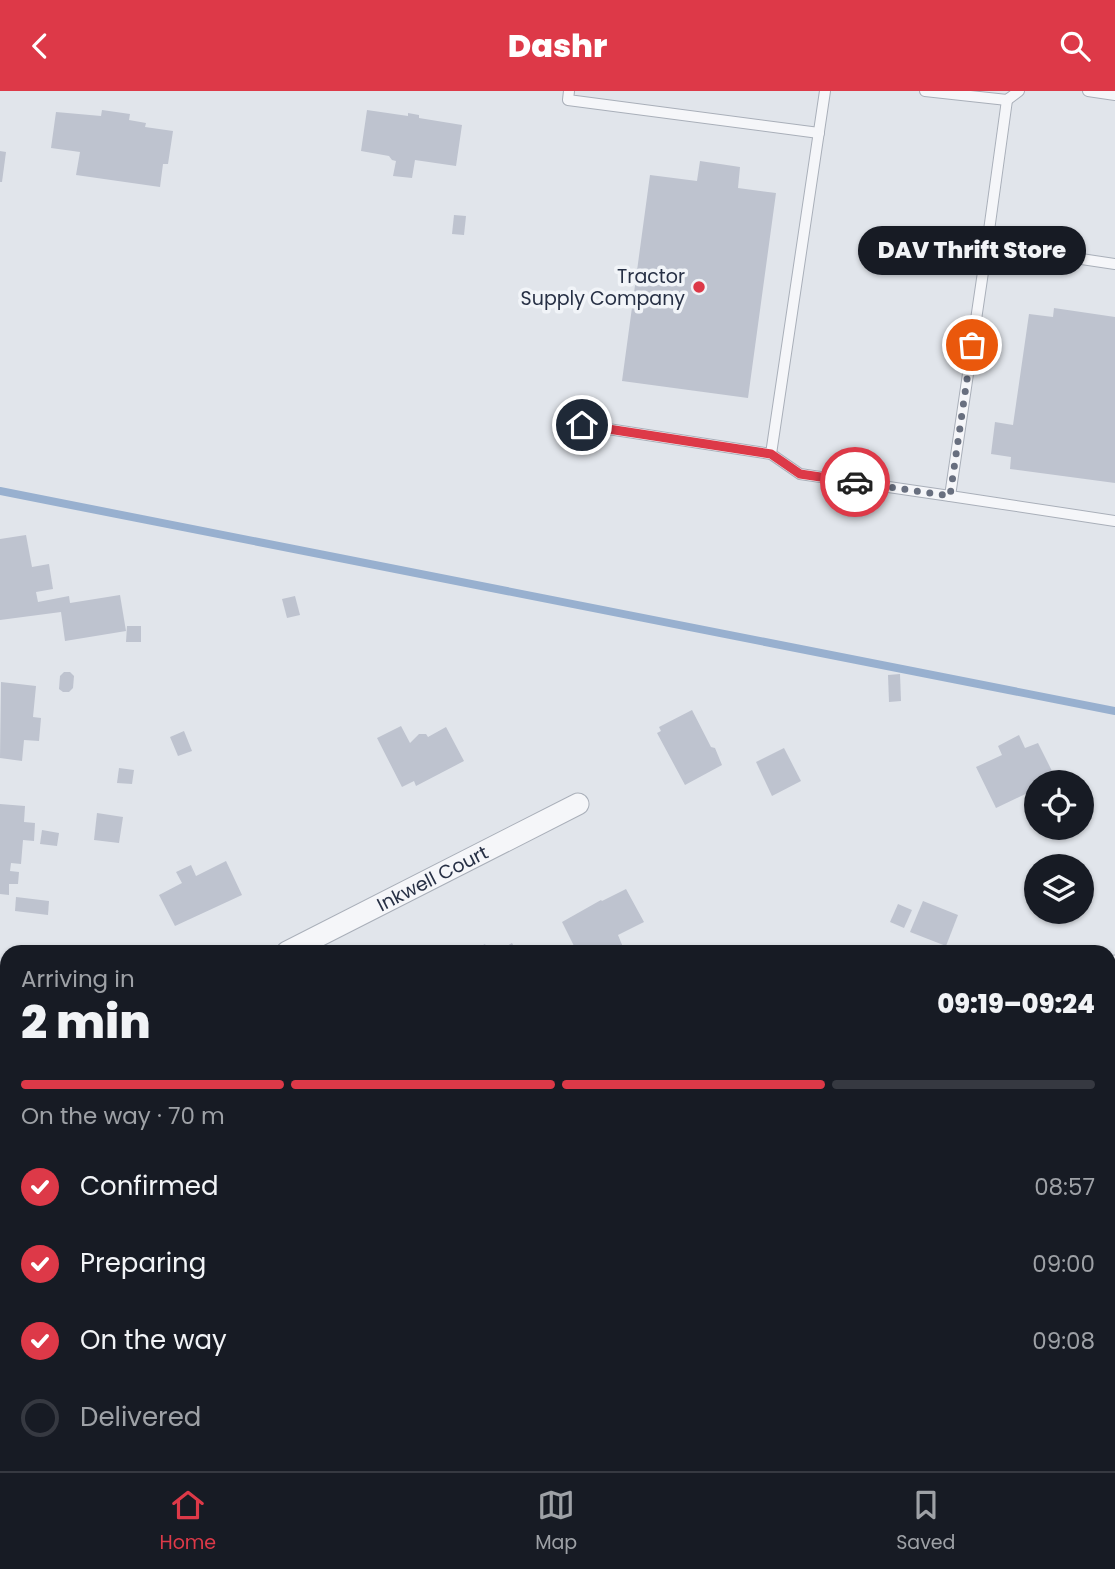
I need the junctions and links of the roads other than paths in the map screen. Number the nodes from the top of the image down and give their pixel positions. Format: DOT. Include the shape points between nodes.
graph roads {
  1 [pos="569,91"];
  2 [pos="825,91"];
  3 [pos="925,91"];
  4 [pos="1019,91"];
  5 [pos="1088,91"];
  6 [pos="1115,95"];
  7 [pos="1007,100"];
  8 [pos="818,133"];
  9 [pos="987,245"];
  10 [pos="1115,264"];
  11 [pos="582,425"];
  12 [pos="771,454"];
  13 [pos="950,496"];
  14 [pos="1115,521"];
  15 [pos="578,804"];
  16 [pos="301,945"];
  1 -- 8 [label="lane" via="568,100"];
  2 -- 8 [label="lane"];
  3 -- 7 [label="lane"];
  4 -- 7 [label="lane"];
  5 -- 6 [label="lane"];
  7 -- 9 [label="lane"];
  8 -- 12 [label="lane"];
  9 -- 10 [label="lane"];
  9 -- 13 [label="lane"];
  11 -- 12 [label="lane"];
  12 -- 13 [label="lane" via="800,474"];
  13 -- 14 [label="lane"];
  15 -- 16 [label="street, Inkwell Court"];
}
